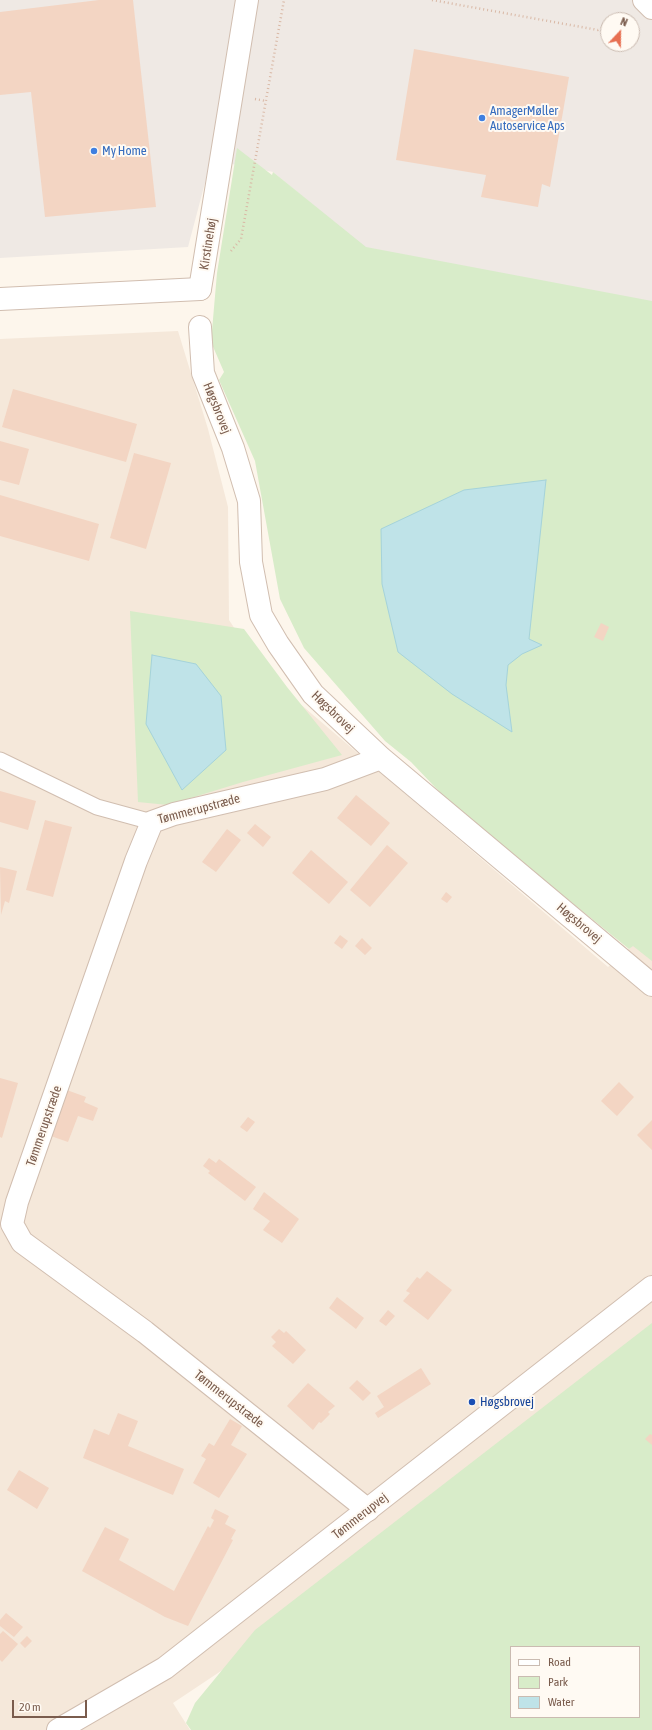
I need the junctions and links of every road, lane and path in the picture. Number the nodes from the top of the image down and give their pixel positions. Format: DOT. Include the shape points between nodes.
graph roads {
  1 [pos="247,0"];
  2 [pos="284,0"];
  3 [pos="432,0"];
  4 [pos="644,0"];
  5 [pos="652,8"];
  6 [pos="600,29"];
  7 [pos="228,256"];
  8 [pos="0,299"];
  9 [pos="200,327"];
  10 [pos="381,758"];
  11 [pos="0,760"];
  12 [pos="152,822"];
  13 [pos="652,985"];
  14 [pos="652,1287"];
  15 [pos="368,1510"];
  16 [pos="58,1730"];
  1 -- 8 [label="street, Kirstinehøj" via="200,289"];
  2 -- 7 [label="path" via="241,239"];
  3 -- 6 [label="path"];
  4 -- 5 [label="street"];
  9 -- 10 [label="street, Høgsbrovej" via="203,373 233,448 249,501 251,562 261,615 313,694"];
  10 -- 12 [label="street, Tømmerupstræde" via="325,779 174,814"];
  10 -- 13 [label="street, Høgsbrovej"];
  11 -- 12 [label="lane" via="97,807"];
  12 -- 15 [label="street, Tømmerupstræde" via="136,861 17,1202 12,1224 22,1242 145,1332"];
  14 -- 15 [label="street, Tømmerupvej"];
  15 -- 16 [label="street, Tømmerupvej" via="165,1668"];
}
